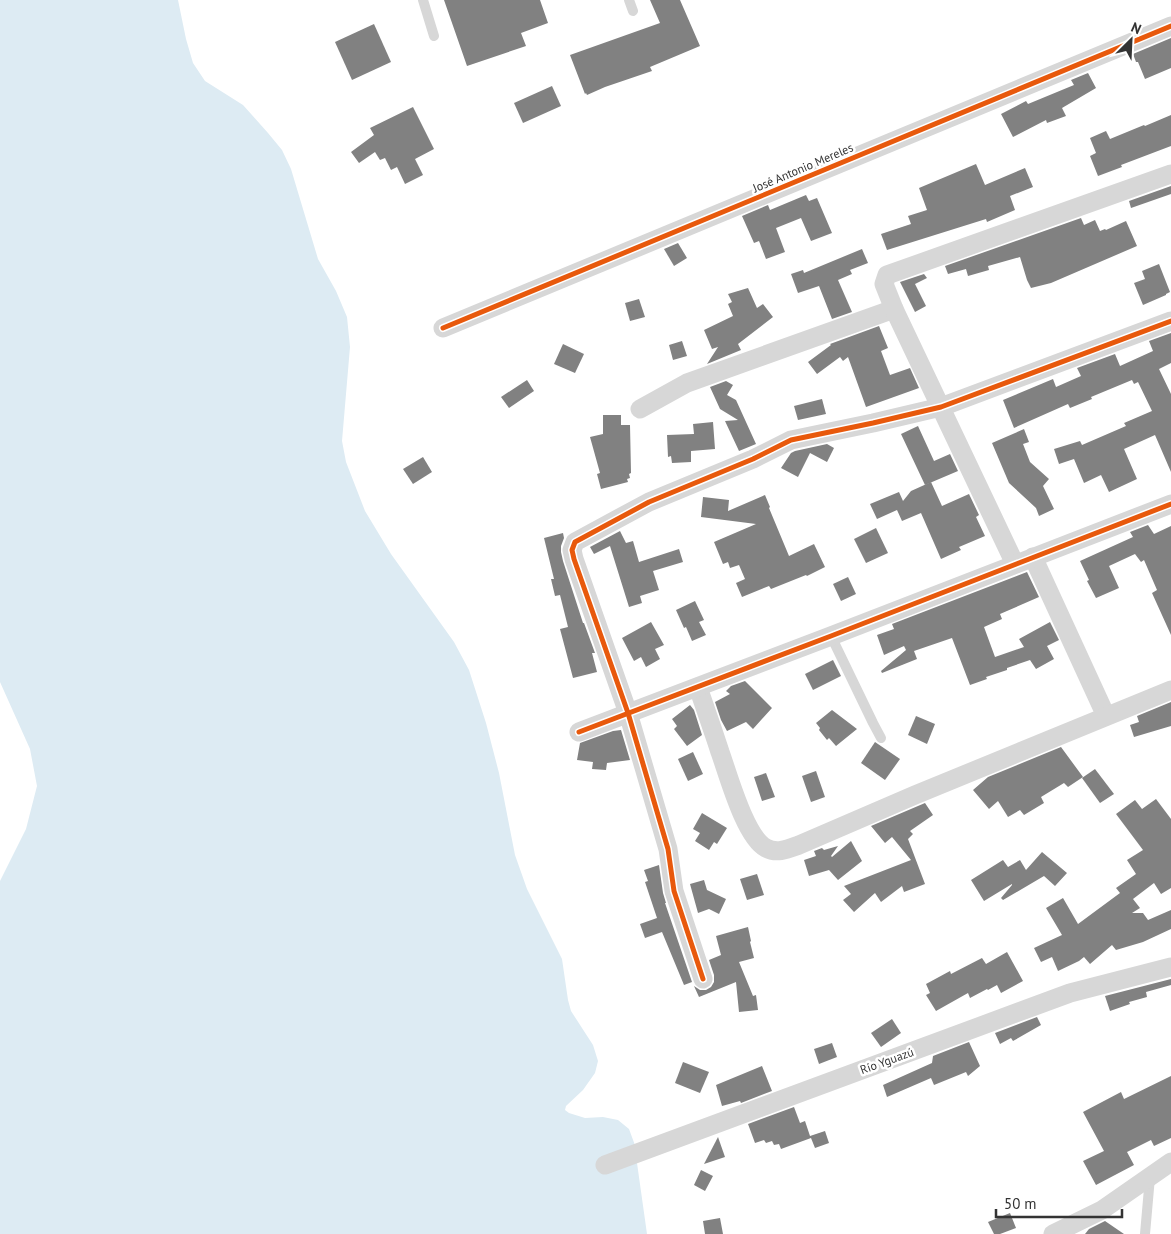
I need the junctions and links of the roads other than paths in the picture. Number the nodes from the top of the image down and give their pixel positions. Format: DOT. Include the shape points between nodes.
graph roads {
  1 [pos="423,0"];
  2 [pos="629,0"];
  3 [pos="633,11"];
  4 [pos="1171,26"];
  5 [pos="434,36"];
  6 [pos="1171,174"];
  7 [pos="894,309"];
  8 [pos="1171,321"];
  9 [pos="444,328"];
  10 [pos="941,408"];
  11 [pos="640,409"];
  12 [pos="1171,504"];
  13 [pos="1024,561"];
  14 [pos="831,636"];
  15 [pos="698,687"];
  16 [pos="1171,690"];
  17 [pos="628,713"];
  18 [pos="1106,716"];
  19 [pos="579,732"];
  20 [pos="881,738"];
  21 [pos="1171,967"];
  22 [pos="703,979"];
  23 [pos="1171,1162"];
  24 [pos="605,1165"];
  25 [pos="1150,1176"];
  26 [pos="1053,1234"];
  27 [pos="1145,1234"];
  1 -- 5 [label="lane"];
  2 -- 3 [label="lane"];
  4 -- 9 [label="street, José Antonio Mereles"];
  6 -- 7 [label="street" via="887,275 884,284"];
  7 -- 10 [label="street"];
  7 -- 11 [label="street" via="687,383"];
  8 -- 10 [label="street"];
  10 -- 13 [label="street"];
  10 -- 17 [label="street" via="791,440 649,502 575,542 572,550 574,559"];
  12 -- 13 [label="street"];
  13 -- 14 [label="street"];
  13 -- 18 [label="street"];
  14 -- 15 [label="street"];
  14 -- 20 [label="lane"];
  15 -- 17 [label="street"];
  15 -- 18 [label="street" via="738,804 753,836 765,848 774,851 799,845"];
  16 -- 18 [label="street"];
  17 -- 19 [label="street"];
  17 -- 22 [label="street" via="668,849 674,891"];
  21 -- 24 [label="street, Río Yguazú" via="1070,993"];
  23 -- 25 [label="street"];
  25 -- 26 [label="street" via="1102,1210"];
  25 -- 27 [label="lane"];
}
